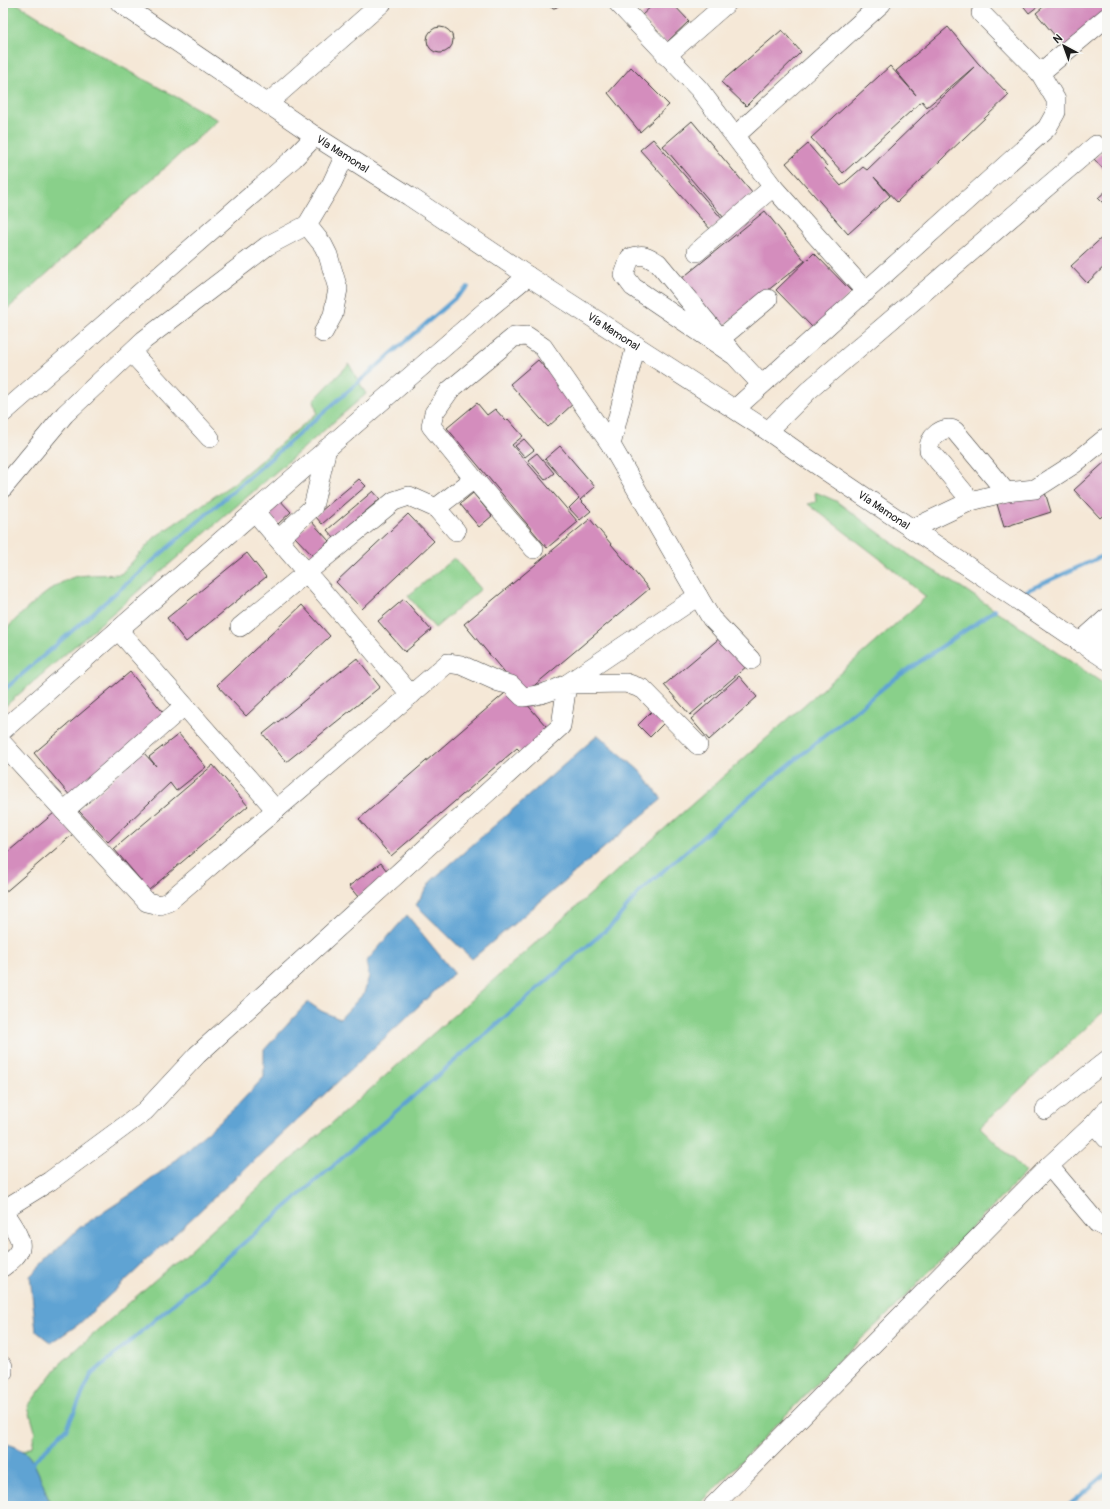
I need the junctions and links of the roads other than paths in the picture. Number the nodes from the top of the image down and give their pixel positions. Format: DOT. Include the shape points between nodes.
graph roads {
  1 [pos="120,3"];
  2 [pos="382,3"];
  3 [pos="618,3"];
  4 [pos="727,3"];
  5 [pos="882,3"];
  6 [pos="981,13"];
  7 [pos="1107,16"];
  8 [pos="666,56"];
  9 [pos="1040,73"];
  10 [pos="267,104"];
  11 [pos="316,136"];
  12 [pos="735,136"];
  13 [pos="1096,145"];
  14 [pos="345,155"];
  15 [pos="773,187"];
  16 [pos="307,226"];
  17 [pos="697,252"];
  18 [pos="528,276"];
  19 [pos="866,292"];
  20 [pos="768,299"];
  21 [pos="323,334"];
  22 [pos="720,339"];
  23 [pos="636,345"];
  24 [pos="132,352"];
  25 [pos="735,356"];
  26 [pos="761,384"];
  27 [pos="735,409"];
  28 [pos="3,413"];
  29 [pos="768,431"];
  30 [pos="1107,437"];
  31 [pos="210,438"];
  32 [pos="611,445"];
  33 [pos="327,448"];
  34 [pos="474,479"];
  35 [pos="3,488"];
  36 [pos="1006,492"];
  37 [pos="971,501"];
  38 [pos="436,508"];
  39 [pos="254,511"];
  40 [pos="912,530"];
  41 [pos="456,531"];
  42 [pos="278,539"];
  43 [pos="534,549"];
  44 [pos="308,573"];
  45 [pos="698,596"];
  46 [pos="1107,618"];
  47 [pos="240,627"];
  48 [pos="118,630"];
  49 [pos="1107,638"];
  50 [pos="1093,651"];
  51 [pos="751,660"];
  52 [pos="567,684"];
  53 [pos="411,695"];
  54 [pos="184,706"];
  55 [pos="3,730"];
  56 [pos="3,744"];
  57 [pos="698,745"];
  58 [pos="276,810"];
  59 [pos="64,812"];
  60 [pos="1107,1060"];
  61 [pos="1107,1109"];
  62 [pos="1045,1110"];
  63 [pos="1094,1124"];
  64 [pos="1107,1139"];
  65 [pos="1049,1166"];
  66 [pos="3,1211"];
  67 [pos="1107,1228"];
  68 [pos="3,1267"];
  69 [pos="3,1366"];
  70 [pos="3,1372"];
  71 [pos="713,1506"];
  1 -- 10 [label="street, Vía Mamonal"];
  2 -- 10 [label="street"];
  3 -- 8 [label="street"];
  4 -- 8 [label="street"];
  5 -- 12 [label="street"];
  6 -- 9 [label="street"];
  7 -- 9 [label="street"];
  8 -- 12 [label="street" via="699,89"];
  9 -- 19 [label="street" via="1056,100 1056,112 1047,128"];
  10 -- 11 [label="street, Vía Mamonal"];
  11 -- 14 [label="street, Vía Mamonal"];
  11 -- 28 [label="street"];
  12 -- 15 [label="street"];
  13 -- 29 [label="street" via="808,391"];
  14 -- 16 [label="street"];
  14 -- 18 [label="street, Vía Mamonal"];
  15 -- 17 [label="street"];
  15 -- 19 [label="street"];
  16 -- 21 [label="street" via="324,245 338,289 333,314"];
  16 -- 24 [label="street" via="267,246 144,340"];
  18 -- 23 [label="street, Vía Mamonal"];
  18 -- 33 [label="street"];
  19 -- 26 [label="street"];
  20 -- 22 [label="street"];
  22 -- 25 [label="street"];
  22 -- 25 [label="street" via="658,263 647,256 630,258 624,275 633,287"];
  23 -- 27 [label="street, Vía Mamonal"];
  23 -- 32 [label="street"];
  24 -- 31 [label="street"];
  24 -- 35 [label="street" via="65,414"];
  25 -- 26 [label="street"];
  26 -- 27 [label="street"];
  27 -- 29 [label="street, Vía Mamonal"];
  29 -- 40 [label="street, Vía Mamonal"];
  30 -- 36 [label="street" via="1074,464 1035,489"];
  32 -- 34 [label="street" via="542,347 527,336 514,337 450,390 434,413 431,426"];
  32 -- 45 [label="street"];
  33 -- 39 [label="street"];
  33 -- 42 [label="street" via="313,507"];
  34 -- 38 [label="street"];
  34 -- 43 [label="street"];
  36 -- 37 [label="street"];
  36 -- 37 [label="street" via="955,431 945,429 930,439 929,450"];
  37 -- 40 [label="street"];
  38 -- 41 [label="street"];
  38 -- 44 [label="street" via="409,496 394,501"];
  39 -- 42 [label="street"];
  39 -- 48 [label="street"];
  40 -- 50 [label="street, Vía Mamonal"];
  42 -- 44 [label="street"];
  44 -- 47 [label="street"];
  44 -- 53 [label="street"];
  45 -- 51 [label="street" via="711,618"];
  45 -- 52 [label="street"];
  46 -- 50 [label="street"];
  48 -- 54 [label="street"];
  48 -- 55 [label="street"];
  49 -- 50 [label="street"];
  52 -- 53 [label="street" via="552,692 523,697 511,685 449,662"];
  52 -- 57 [label="street" via="626,683 643,689"];
  52 -- 66 [label="street" via="561,726 197,1055 145,1111 50,1182"];
  53 -- 58 [label="street"];
  54 -- 58 [label="street"];
  54 -- 59 [label="street"];
  56 -- 59 [label="street"];
  58 -- 59 [label="street" via="168,902 160,905 147,902"];
  60 -- 62 [label="street"];
  61 -- 63 [label="street"];
  63 -- 64 [label="street"];
  63 -- 65 [label="street"];
  65 -- 67 [label="street" via="1097,1223"];
  65 -- 71 [label="street"];
  66 -- 68 [label="street" via="20,1241 20,1249"];
  69 -- 70 [label="street"];
}
